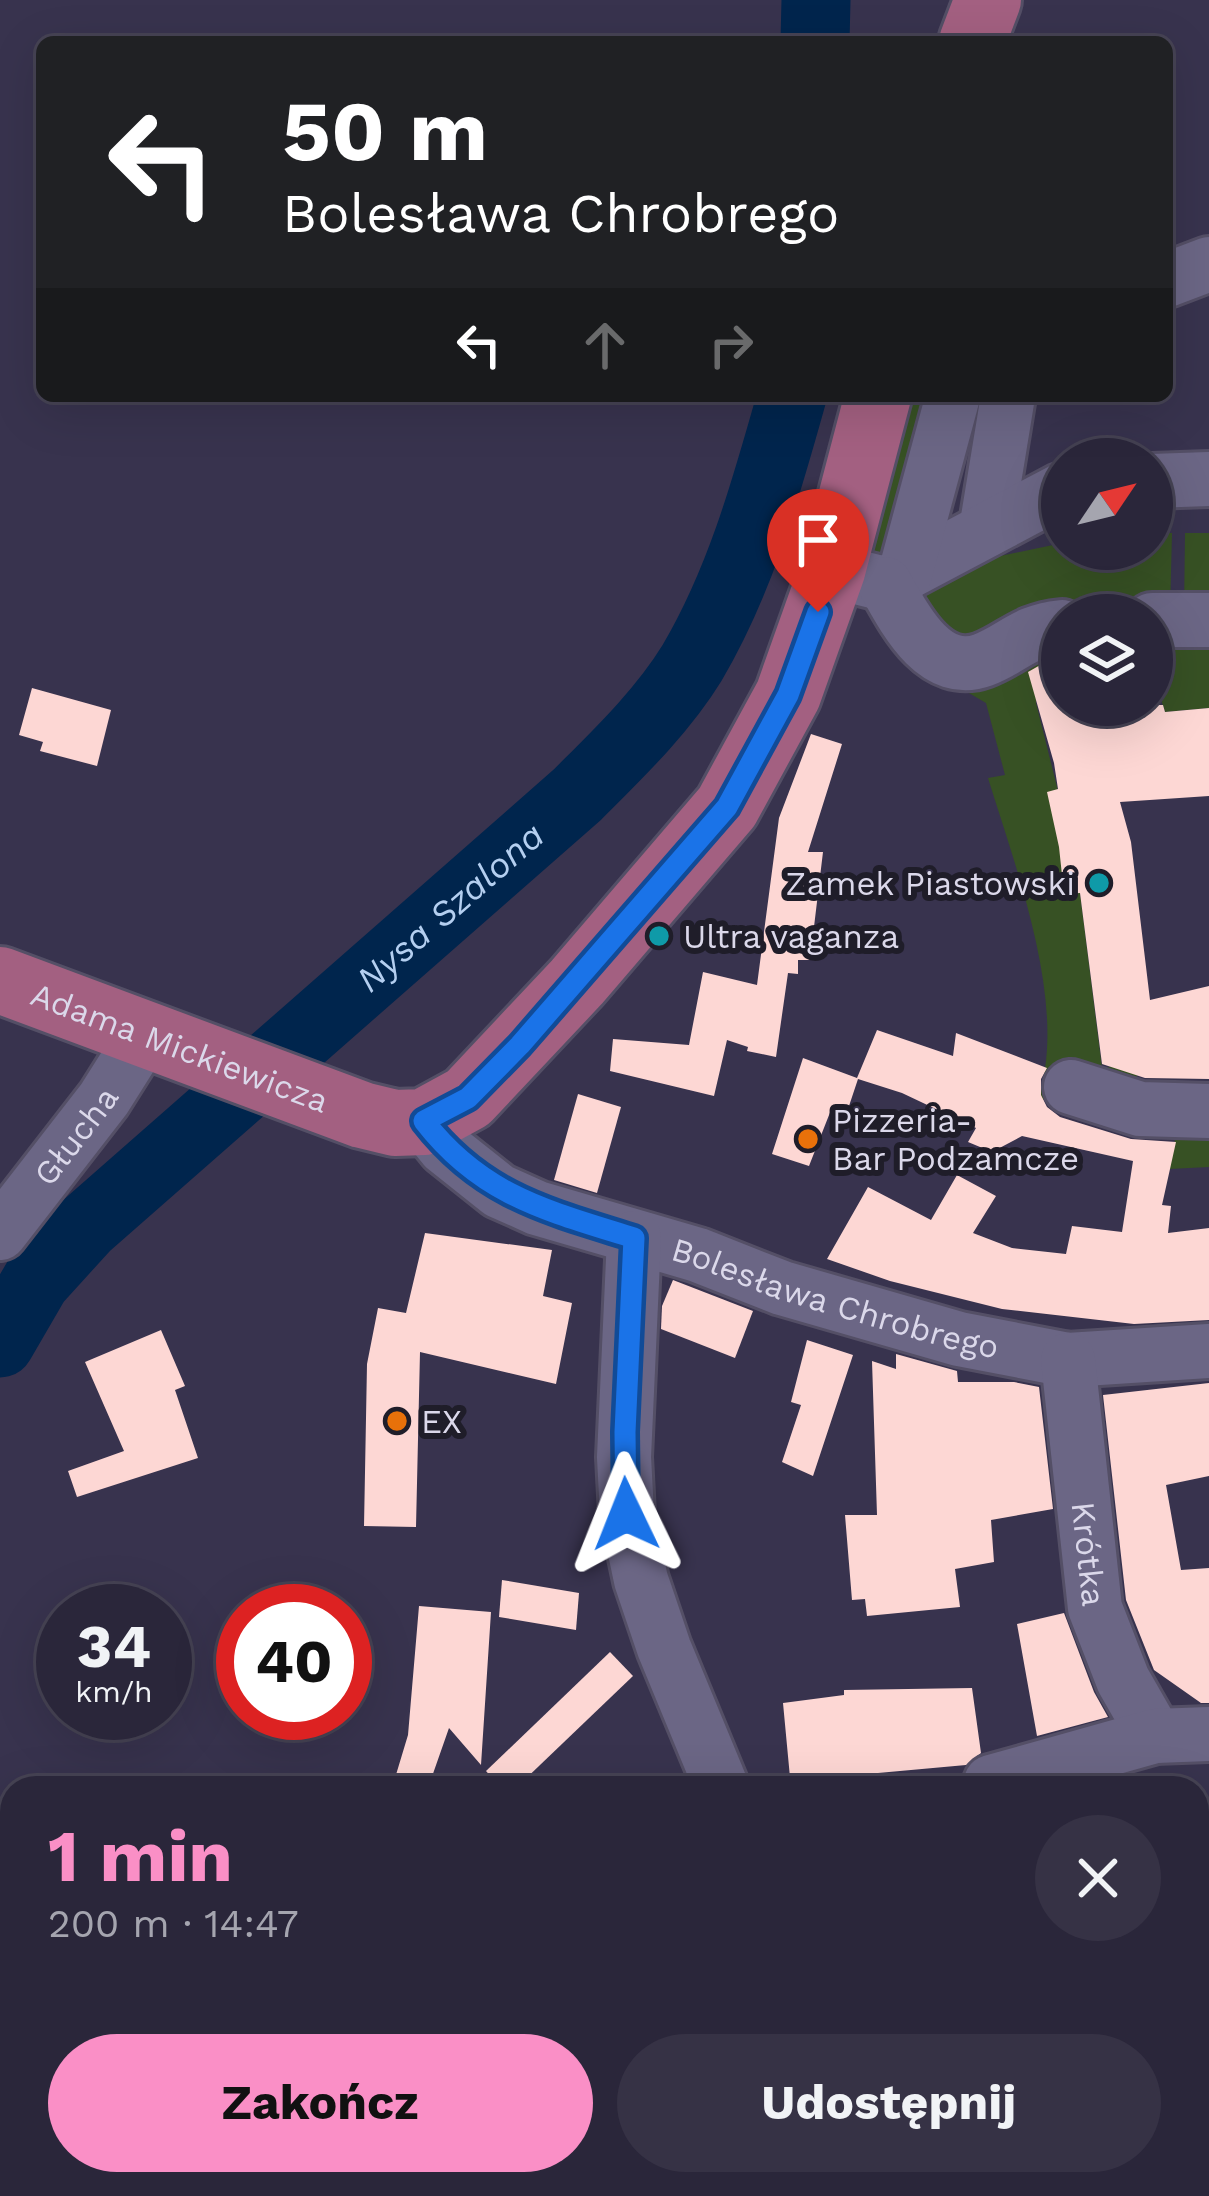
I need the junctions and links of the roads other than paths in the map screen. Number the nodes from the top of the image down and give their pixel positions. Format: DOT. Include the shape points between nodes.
graph roads {
  1 [pos="988,0"];
  2 [pos="974,36"];
  3 [pos="1209,264"];
  4 [pos="1173,278"];
  5 [pos="878,402"];
  6 [pos="950,402"];
  7 [pos="1008,402"];
  8 [pos="1209,479"];
  9 [pos="1173,480"];
  10 [pos="1041,501"];
  11 [pos="986,530"];
  12 [pos="874,576"];
  13 [pos="1173,620"];
  14 [pos="1209,620"];
  15 [pos="1041,629"];
  16 [pos="0,980"];
  17 [pos="157,1038"];
  18 [pos="1070,1088"];
  19 [pos="1209,1111"];
  20 [pos="393,1118"];
  21 [pos="2,1226"];
  22 [pos="634,1238"];
  23 [pos="1209,1351"];
  24 [pos="1068,1360"];
  25 [pos="1209,1734"];
  26 [pos="1155,1736"];
  27 [pos="717,1776"];
  28 [pos="1012,1776"];
  1 -- 2 [label="main road"];
  3 -- 4 [label="street"];
  5 -- 12 [label="main road"];
  6 -- 12 [label="street"];
  7 -- 11 [label="street"];
  8 -- 9 [label="street"];
  10 -- 11 [label="street"];
  11 -- 12 [label="street"];
  12 -- 15 [label="street" via="933,652 960,662 986,659"];
  12 -- 20 [label="main road" via="788,695 727,807 520,1045 468,1098"];
  13 -- 14 [label="street"];
  16 -- 17 [label="main road, Adama Mickiewicza"];
  17 -- 20 [label="main road, Adama Mickiewicza"];
  17 -- 21 [label="street, Głucha"];
  18 -- 19 [label="street" via="1140,1109"];
  20 -- 22 [label="street, Bolesława Chrobrego" via="499,1191"];
  22 -- 24 [label="street, Bolesława Chrobrego" via="942,1334"];
  22 -- 27 [label="street" via="626,1514 664,1648"];
  23 -- 24 [label="street, Bolesława Chrobrego"];
  24 -- 26 [label="street, Krótka" via="1095,1608"];
  25 -- 26 [label="street"];
  26 -- 28 [label="street"];
}
